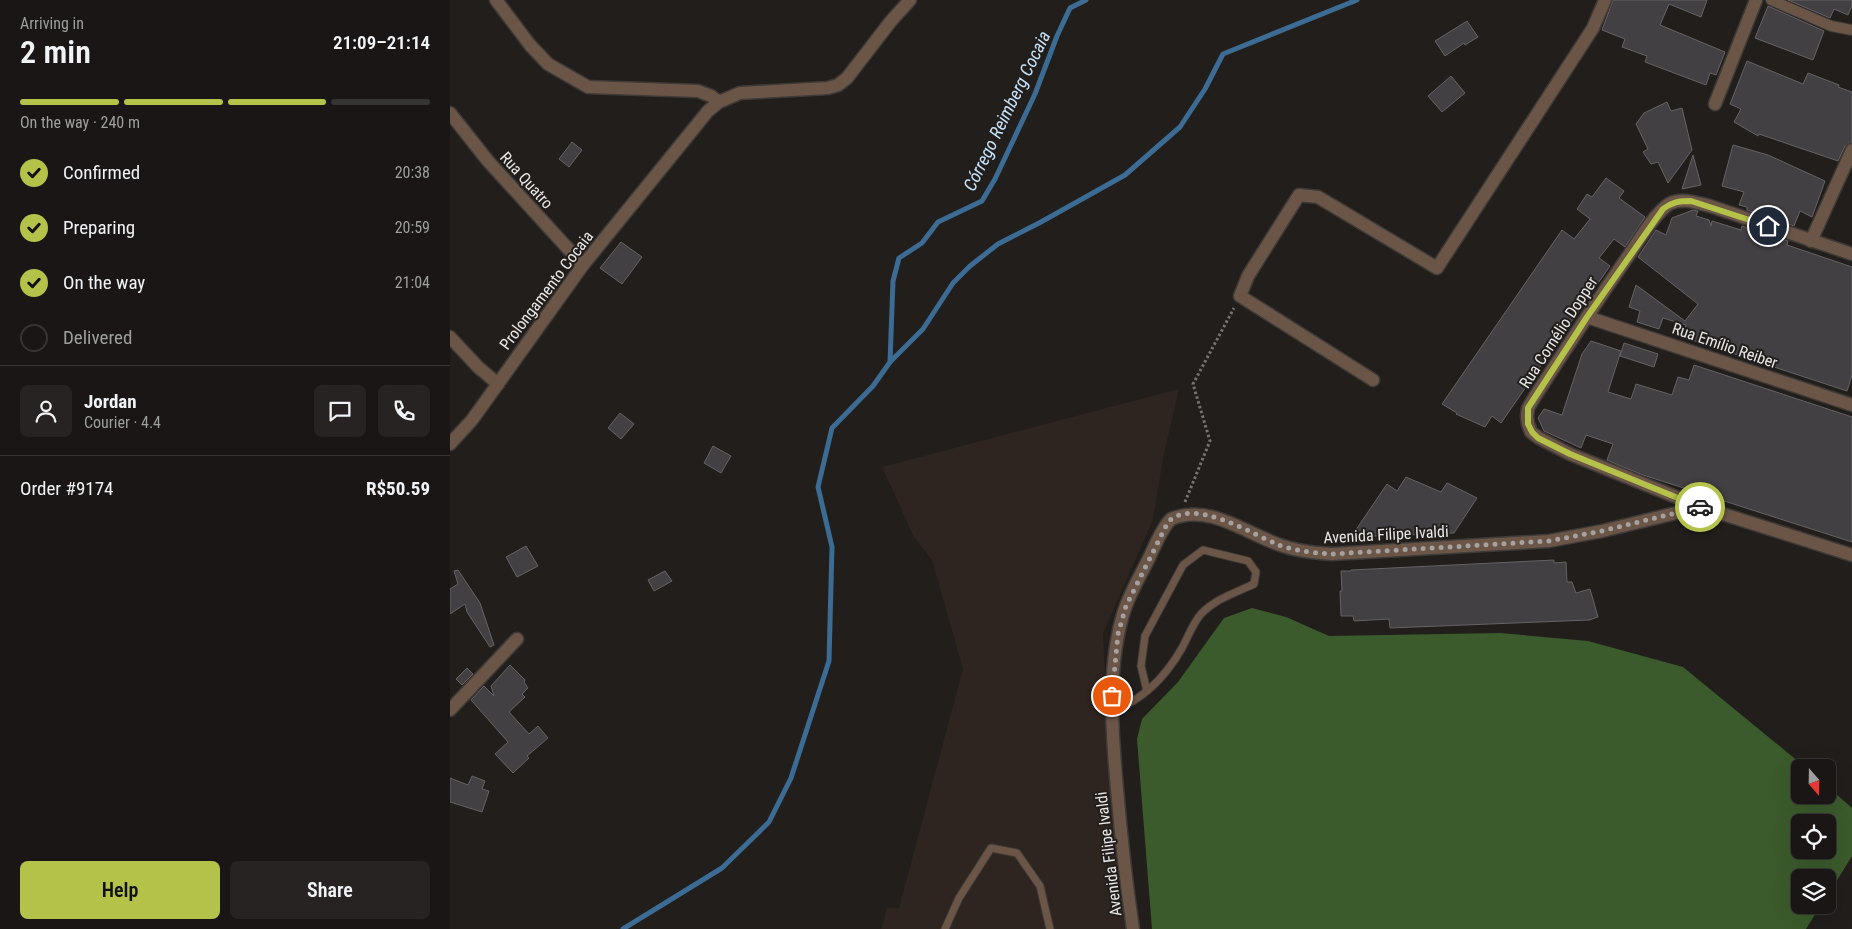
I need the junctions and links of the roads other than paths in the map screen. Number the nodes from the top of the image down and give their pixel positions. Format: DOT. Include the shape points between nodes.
graph roads {
  1 [pos="496,0"];
  2 [pos="910,0"];
  3 [pos="1605,0"];
  4 [pos="1756,0"];
  5 [pos="1771,0"];
  6 [pos="1852,30"];
  7 [pos="719,102"];
  8 [pos="1715,104"];
  9 [pos="450,113"];
  10 [pos="1852,150"];
  11 [pos="1812,241"];
  12 [pos="1852,254"];
  13 [pos="583,265"];
  14 [pos="1587,317"];
  15 [pos="450,337"];
  16 [pos="1373,380"];
  17 [pos="498,384"];
  18 [pos="1852,405"];
  19 [pos="450,444"];
  20 [pos="1700,507"];
  21 [pos="1852,555"];
  22 [pos="517,639"];
  23 [pos="1147,691"];
  24 [pos="450,710"];
  25 [pos="1112,711"];
  26 [pos="945,929"];
  27 [pos="1050,929"];
  28 [pos="1133,929"];
  1 -- 7 [label="street" via="548,64 588,87 698,90"];
  2 -- 7 [label="street" via="838,85 740,93"];
  3 -- 16 [label="street" via="1593,28 1437,268 1318,196 1299,194 1248,276 1240,296"];
  4 -- 8 [label="street"];
  5 -- 6 [label="street" via="1831,26"];
  7 -- 13 [label="street, Prolongamento Cocaia" via="670,156"];
  9 -- 13 [label="street, Rua Quatro" via="488,161"];
  10 -- 11 [label="street"];
  11 -- 12 [label="street, Rua Cornélio Dopper"];
  11 -- 14 [label="street, Rua Cornélio Dopper" via="1701,204 1671,203 1648,229"];
  13 -- 17 [label="street, Prolongamento Cocaia"];
  14 -- 18 [label="street, Rua Emílio Reiber"];
  14 -- 20 [label="street, Rua Cornélio Dopper" via="1528,408 1528,424 1532,432 1570,454"];
  15 -- 17 [label="street"];
  17 -- 19 [label="street, Prolongamento Cocaia"];
  20 -- 21 [label="street, Rua Cornélio Dopper"];
  20 -- 25 [label="street, Avenida Filipe Ivaldi" via="1549,541 1332,554 1281,546 1210,516 1179,516 1168,522 1126,606 1118,634"];
  22 -- 24 [label="street"];
  23 -- 23 [label="lane" via="1181,650 1200,615 1218,600 1254,584 1256,572 1248,561 1204,550 1184,565 1145,636 1141,666"];
  23 -- 25 [label="lane" via="1127,706"];
  25 -- 28 [label="street, Avenida Filipe Ivaldi" via="1124,862"];
  26 -- 27 [label="lane" via="991,848 1017,853 1040,886"];
}
